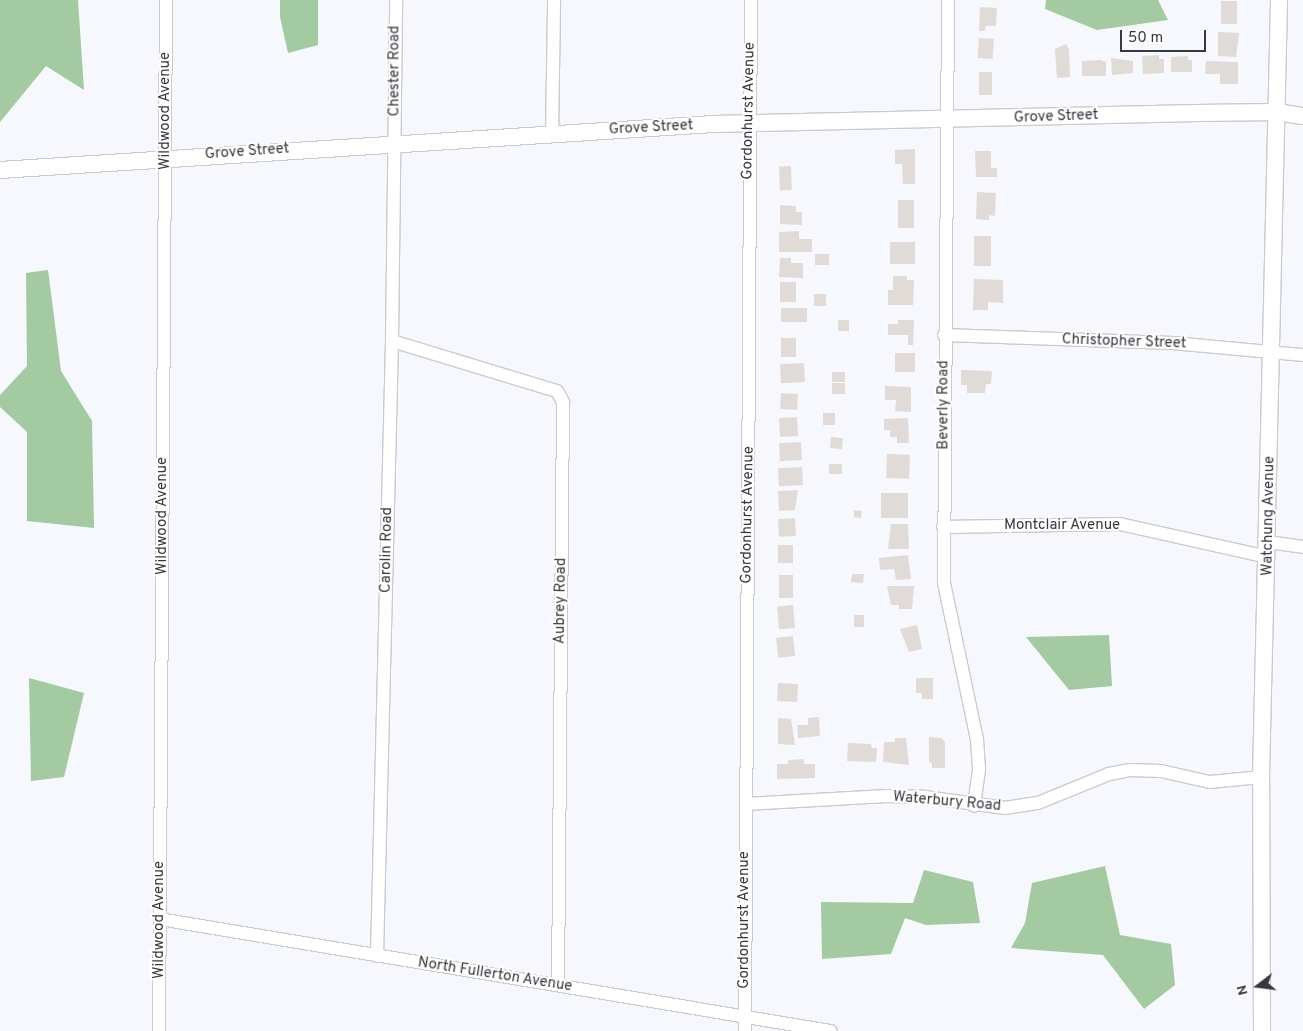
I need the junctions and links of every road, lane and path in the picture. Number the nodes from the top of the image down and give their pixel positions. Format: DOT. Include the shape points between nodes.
graph roads {
  1 [pos="166,0"];
  2 [pos="396,0"];
  3 [pos="554,0"];
  4 [pos="750,0"];
  5 [pos="948,0"];
  6 [pos="1279,0"];
  7 [pos="1277,112"];
  8 [pos="1303,116"];
  9 [pos="948,120"];
  10 [pos="748,124"];
  11 [pos="552,134"];
  12 [pos="395,143"];
  13 [pos="166,158"];
  14 [pos="0,170"];
  15 [pos="944,336"];
  16 [pos="392,340"];
  17 [pos="1272,352"];
  18 [pos="1303,355"];
  19 [pos="944,527"];
  20 [pos="1303,547"];
  21 [pos="1268,550"];
  22 [pos="1261,777"];
  23 [pos="746,804"];
  24 [pos="974,806"];
  25 [pos="160,919"];
  26 [pos="377,956"];
  27 [pos="558,984"];
  28 [pos="745,1016"];
  29 [pos="159,1031"];
  30 [pos="745,1031"];
  31 [pos="831,1031"];
  32 [pos="1262,1031"];
  1 -- 13 [label="street, Wildwood Avenue"];
  2 -- 12 [label="street, Chester Road"];
  3 -- 11 [label="street"];
  4 -- 10 [label="street, Gordonhurst Avenue"];
  5 -- 9 [label="street, Beverly Road"];
  6 -- 7 [label="main road, Watchung Avenue"];
  7 -- 8 [label="main road, Grove Street"];
  7 -- 9 [label="main road, Grove Street"];
  7 -- 17 [label="main road, Watchung Avenue"];
  9 -- 10 [label="main road, Grove Street"];
  9 -- 15 [label="street, Beverly Road"];
  10 -- 11 [label="main road, Grove Street"];
  10 -- 23 [label="street, Gordonhurst Avenue"];
  11 -- 12 [label="main road, Grove Street"];
  12 -- 13 [label="main road, Grove Street"];
  12 -- 16 [label="street, Carolin Road"];
  13 -- 14 [label="main road, Grove Street"];
  13 -- 25 [label="street, Wildwood Avenue"];
  15 -- 17 [label="street, Christopher Street" via="1173,343"];
  15 -- 19 [label="street, Beverly Road"];
  16 -- 26 [label="street, Carolin Road"];
  16 -- 27 [label="street, Aubrey Road" via="557,391 563,402"];
  17 -- 18 [label="street, Christopher Street"];
  17 -- 21 [label="main road, Watchung Avenue"];
  19 -- 21 [label="street, Montclair Avenue" via="1120,524"];
  19 -- 24 [label="street, Beverly Road" via="944,583 977,740 979,770"];
  20 -- 21 [label="street, Montclair Avenue"];
  21 -- 22 [label="main road, Watchung Avenue"];
  22 -- 24 [label="street, Waterbury Road" via="1210,782 1161,771 1130,770 1109,774 1038,803 1005,808"];
  22 -- 32 [label="main road, Watchung Avenue"];
  23 -- 24 [label="street, Waterbury Road" via="886,796 925,797"];
  23 -- 28 [label="street, Gordonhurst Avenue"];
  25 -- 26 [label="street, North Fullerton Avenue"];
  25 -- 29 [label="street, Wildwood Avenue"];
  26 -- 27 [label="street, North Fullerton Avenue"];
  27 -- 28 [label="street, North Fullerton Avenue"];
  28 -- 30 [label="street, Gordonhurst Avenue"];
  28 -- 31 [label="street, North Fullerton Avenue"];
}
